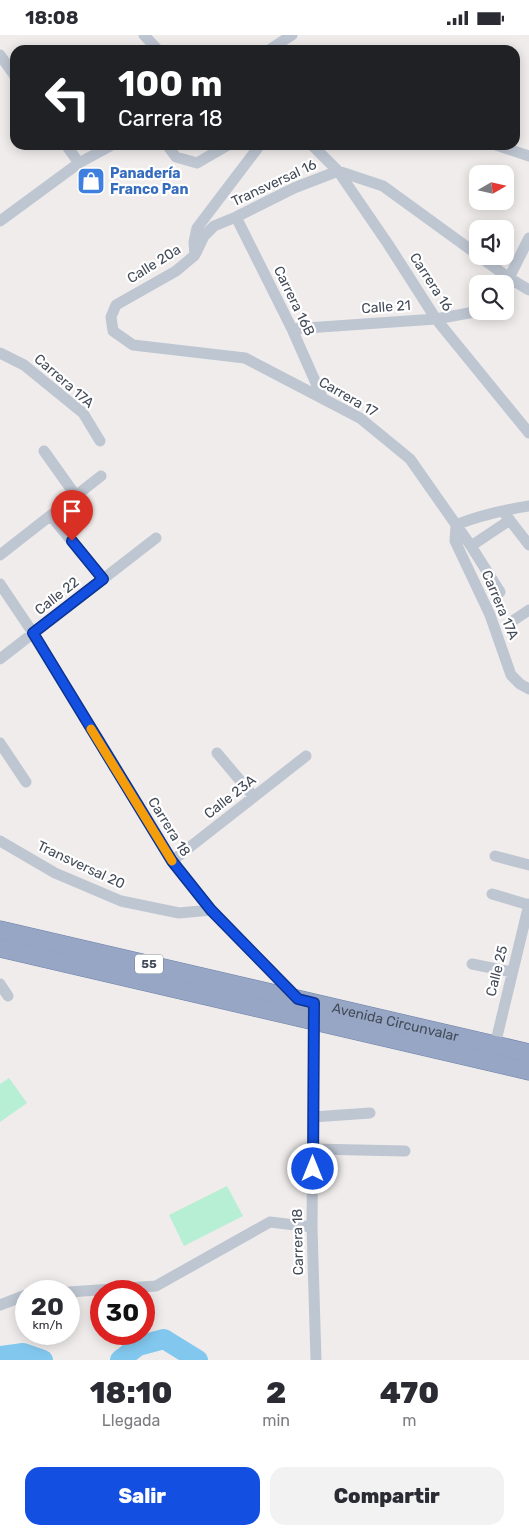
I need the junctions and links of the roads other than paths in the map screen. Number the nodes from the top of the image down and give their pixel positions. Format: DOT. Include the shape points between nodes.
graph roads {
  1 [pos="144,35"];
  2 [pos="292,35"];
  3 [pos="153,45"];
  4 [pos="277,45"];
  5 [pos="0,55"];
  6 [pos="10,69"];
  7 [pos="70,150"];
  8 [pos="103,150"];
  9 [pos="171,150"];
  10 [pos="219,150"];
  11 [pos="256,150"];
  12 [pos="317,150"];
  13 [pos="511,150"];
  14 [pos="529,156"];
  15 [pos="79,163"];
  16 [pos="338,171"];
  17 [pos="236,217"];
  18 [pos="0,221"];
  19 [pos="529,238"];
  20 [pos="469,249"];
  21 [pos="195,255"];
  22 [pos="491,265"];
  23 [pos="505,275"];
  24 [pos="510,275"];
  25 [pos="514,281"];
  26 [pos="529,289"];
  27 [pos="469,313"];
  28 [pos="436,319"];
  29 [pos="292,329"];
  30 [pos="113,331"];
  31 [pos="0,353"];
  32 [pos="323,399"];
  33 [pos="529,433"];
  34 [pos="100,441"];
  35 [pos="44,451"];
  36 [pos="101,476"];
  37 [pos="76,496"];
  38 [pos="529,506"];
  39 [pos="506,515"];
  40 [pos="51,516"];
  41 [pos="456,525"];
  42 [pos="156,538"];
  43 [pos="529,545"];
  44 [pos="472,546"];
  45 [pos="0,555"];
  46 [pos="103,579"];
  47 [pos="0,584"];
  48 [pos="500,592"];
  49 [pos="529,610"];
  50 [pos="514,620"];
  51 [pos="33,633"];
  52 [pos="0,659"];
  53 [pos="529,689"];
  54 [pos="0,743"];
  55 [pos="216,753"];
  56 [pos="306,757"];
  57 [pos="26,782"];
  58 [pos="254,797"];
  59 [pos="0,841"];
  60 [pos="495,856"];
  61 [pos="172,861"];
  62 [pos="529,865"];
  63 [pos="492,894"];
  64 [pos="529,904"];
  65 [pos="211,910"];
  66 [pos="0,930"];
  67 [pos="24,935"];
  68 [pos="1,949"];
  69 [pos="472,963"];
  70 [pos="512,973"];
  71 [pos="0,984"];
  72 [pos="8,996"];
  73 [pos="309,1008"];
  74 [pos="367,1024"];
  75 [pos="495,1045"];
  76 [pos="529,1053"];
  77 [pos="529,1071"];
  78 [pos="370,1113"];
  79 [pos="313,1117"];
  80 [pos="313,1149"];
  81 [pos="405,1151"];
  82 [pos="312,1227"];
  83 [pos="80,1291"];
  84 [pos="15,1299"];
  85 [pos="0,1305"];
  86 [pos="316,1360"];
  1 -- 3 [label="street"];
  2 -- 4 [label="street"];
  5 -- 6 [label="street"];
  7 -- 15 [label="street"];
  8 -- 15 [label="street"];
  9 -- 10 [label="street" via="176,157 197,163"];
  11 -- 21 [label="street, Calle 20a" via="197,228"];
  12 -- 16 [label="street, Carrera 16"];
  13 -- 14 [label="street"];
  15 -- 18 [label="street"];
  16 -- 17 [label="street, Transversal 16"];
  16 -- 20 [label="street, Transversal 16" via="383,186"];
  16 -- 28 [label="street, Carrera 16"];
  17 -- 21 [label="street, Transversal 16" via="214,226 204,236"];
  17 -- 29 [label="street, Carrera 16B"];
  19 -- 24 [label="street"];
  21 -- 30 [label="street, Calle 20a" via="176,271 116,305 111,317"];
  22 -- 23 [label="street, Transversal 16"];
  25 -- 26 [label="street, Transversal 16"];
  27 -- 28 [label="street, Calle 21"];
  28 -- 29 [label="street, Calle 21"];
  28 -- 33 [label="street, Carrera 16"];
  29 -- 32 [label="street, Carrera 16B"];
  30 -- 32 [label="street, Carrera 17" via="133,345 245,358"];
  31 -- 34 [label="street, Carrera 17A" via="24,365 83,413"];
  32 -- 41 [label="street, Carrera 17" via="360,418 410,459"];
  35 -- 37 [label="street"];
  36 -- 37 [label="street"];
  37 -- 40 [label="street"];
  38 -- 39 [label="street"];
  39 -- 41 [label="street" via="472,519"];
  39 -- 43 [label="street"];
  39 -- 44 [label="street"];
  40 -- 45 [label="street"];
  40 -- 46 [label="street"];
  41 -- 44 [label="street, Carrera 17"];
  41 -- 53 [label="street, Carrera 17A" via="455,541 490,615 511,675"];
  42 -- 46 [label="street, Calle 22"];
  44 -- 48 [label="street, Carrera 17"];
  46 -- 51 [label="street, Calle 22"];
  47 -- 51 [label="street, Carrera 18"];
  49 -- 50 [label="street"];
  51 -- 52 [label="street, Calle 22"];
  51 -- 61 [label="street, Carrera 18"];
  54 -- 57 [label="street"];
  55 -- 58 [label="street"];
  56 -- 58 [label="street, Calle 23A"];
  58 -- 61 [label="street, Calle 23A"];
  59 -- 65 [label="street, Transversal 20" via="55,873 121,901 179,913"];
  60 -- 62 [label="street"];
  61 -- 65 [label="street, Carrera 18"];
  63 -- 64 [label="street"];
  64 -- 70 [label="street, Calle 25"];
  65 -- 73 [label="street, Carrera 18"];
  66 -- 67 [label="highway, Avenida Circunvalar / 55"];
  67 -- 68 [label="street"];
  67 -- 73 [label="highway, Avenida Circunvalar / 55"];
  68 -- 73 [label="highway, Avenida Circunvalar / 55" via="294,1016"];
  69 -- 70 [label="street"];
  70 -- 75 [label="street, Calle 25"];
  71 -- 72 [label="street"];
  73 -- 74 [label="highway, Avenida Circunvalar / 55"];
  73 -- 79 [label="street, Carrera 18"];
  74 -- 75 [label="highway, Avenida Circunvalar / 55"];
  74 -- 77 [label="highway, Avenida Circunvalar / 55"];
  75 -- 76 [label="highway, Avenida Circunvalar / 55"];
  78 -- 79 [label="street"];
  79 -- 80 [label="street, Carrera 18"];
  80 -- 81 [label="street"];
  80 -- 82 [label="street, Carrera 18"];
  82 -- 83 [label="street" via="270,1222 156,1286"];
  82 -- 86 [label="street, Carrera 18"];
  84 -- 85 [label="street"];
}
